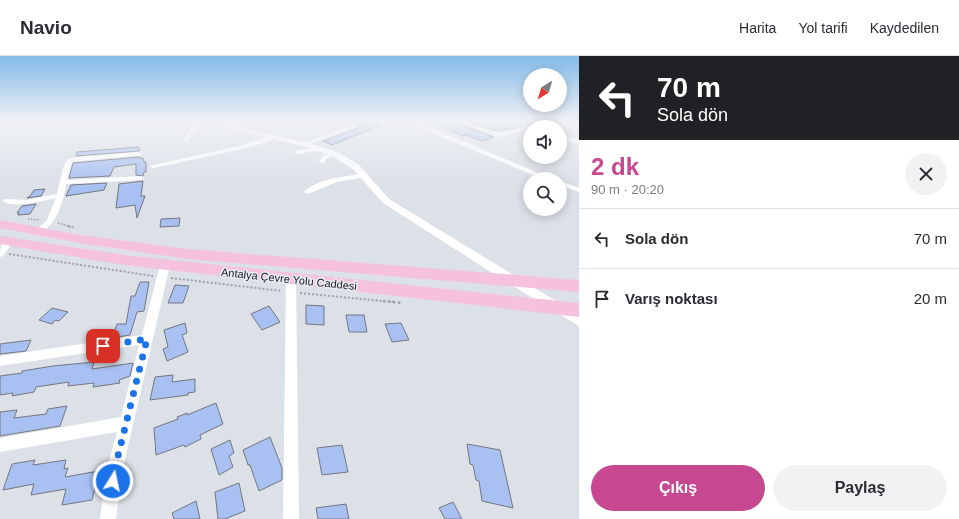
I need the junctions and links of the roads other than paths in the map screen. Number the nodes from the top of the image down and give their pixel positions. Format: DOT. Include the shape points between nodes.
graph roads {
  1 [pos="259,143"];
  2 [pos="299,143"];
  3 [pos="309,143"];
  4 [pos="462,143"];
  5 [pos="305,144"];
  6 [pos="320,149"];
  7 [pos="297,152"];
  8 [pos="139,154"];
  9 [pos="335,154"];
  10 [pos="322,162"];
  11 [pos="153,166"];
  12 [pos="529,172"];
  13 [pos="364,176"];
  14 [pos="141,178"];
  15 [pos="63,182"];
  16 [pos="567,186"];
  17 [pos="579,190"];
  18 [pos="308,192"];
  19 [pos="60,195"];
  20 [pos="6,201"];
  21 [pos="0,224"];
  22 [pos="39,231"];
  23 [pos="3,245"];
  24 [pos="165,265"];
  25 [pos="292,279"];
  26 [pos="512,280"];
  27 [pos="579,286"];
  28 [pos="560,308"];
  29 [pos="579,310"];
  30 [pos="579,321"];
  31 [pos="147,339"];
  32 [pos="0,361"];
  33 [pos="126,423"];
  34 [pos="0,445"];
  35 [pos="108,519"];
  36 [pos="292,519"];
  1 -- 11 [label="street"];
  2 -- 5 [label="street"];
  3 -- 5 [label="street"];
  4 -- 12 [label="street"];
  5 -- 6 [label="street"];
  6 -- 7 [label="street"];
  6 -- 9 [label="street"];
  8 -- 15 [label="street" via="69,161"];
  9 -- 10 [label="street" via="325,157"];
  9 -- 13 [label="street" via="356,166"];
  13 -- 18 [label="street" via="337,178"];
  13 -- 26 [label="street" via="386,201"];
  14 -- 15 [label="street"];
  15 -- 19 [label="street"];
  16 -- 17 [label="street"];
  19 -- 20 [label="street" via="29,202"];
  19 -- 22 [label="street" via="56,211"];
  21 -- 22 [label="highway, Antalya Çevre Yolu Caddesi"];
  22 -- 26 [label="highway, Antalya Çevre Yolu Caddesi" via="188,254"];
  23 -- 24 [label="highway, Antalya Çevre Yolu Caddesi"];
  24 -- 25 [label="highway, Antalya Çevre Yolu Caddesi"];
  24 -- 31 [label="street"];
  25 -- 28 [label="highway, Antalya Çevre Yolu Caddesi"];
  25 -- 36 [label="street"];
  26 -- 27 [label="highway, Antalya Çevre Yolu Caddesi"];
  26 -- 28 [label="street"];
  28 -- 29 [label="highway, Antalya Çevre Yolu Caddesi"];
  28 -- 30 [label="street"];
  31 -- 32 [label="street"];
  31 -- 33 [label="street"];
  33 -- 34 [label="street"];
  33 -- 35 [label="street" via="115,468"];
}
